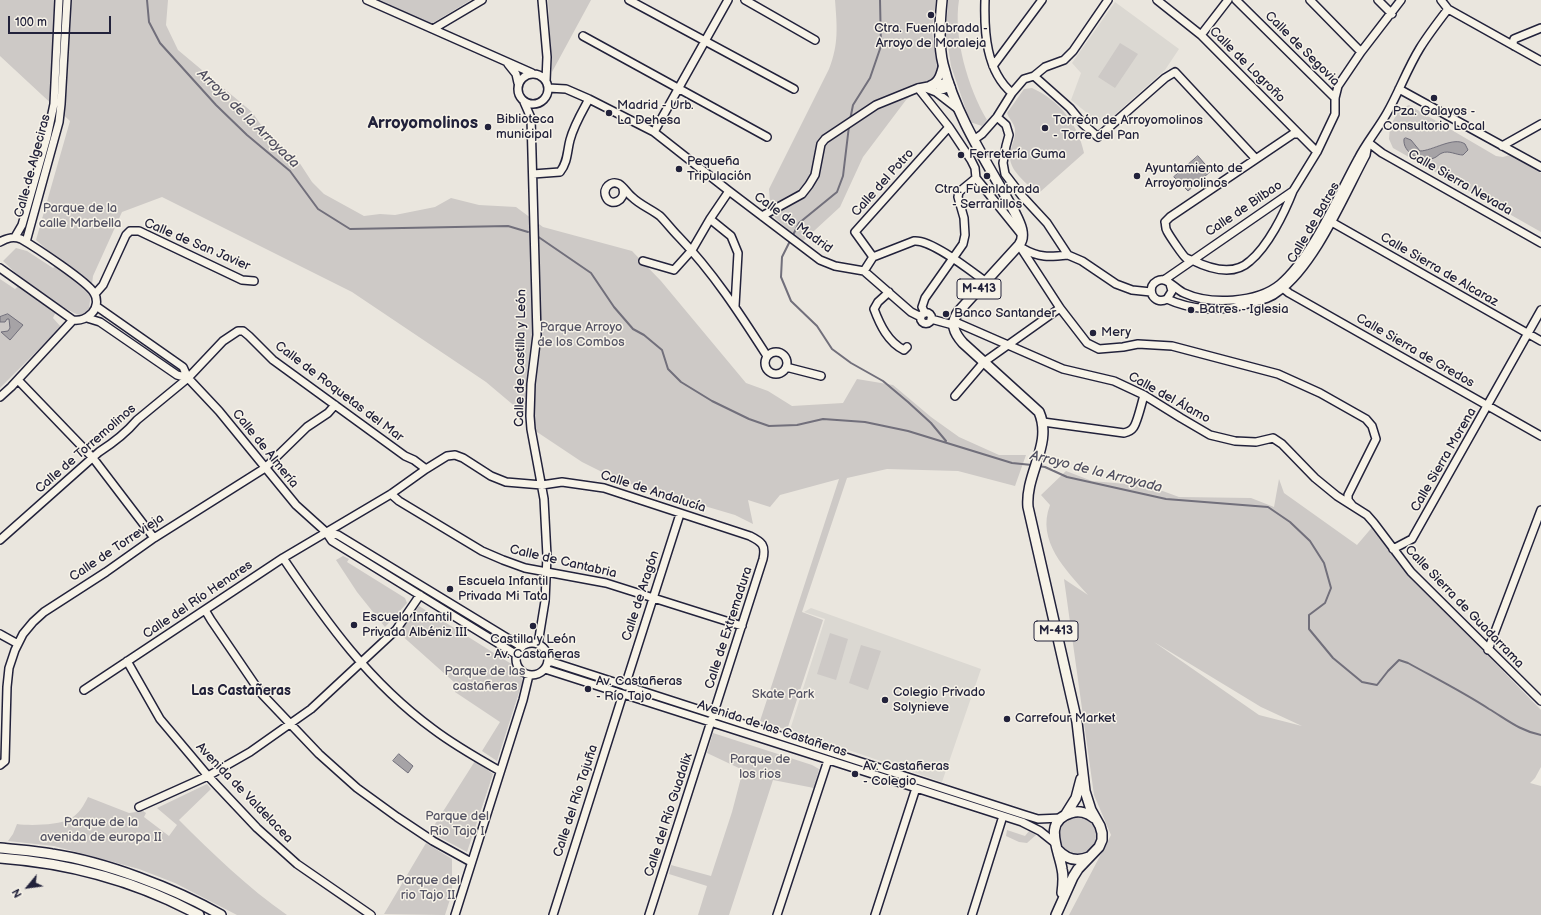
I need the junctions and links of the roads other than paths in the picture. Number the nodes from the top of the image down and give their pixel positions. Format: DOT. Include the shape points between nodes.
graph roads {
  1 [pos="59,0"];
  2 [pos="67,0"];
  3 [pos="367,0"];
  4 [pos="482,0"];
  5 [pos="542,0"];
  6 [pos="630,0"];
  7 [pos="728,0"];
  8 [pos="745,0"];
  9 [pos="942,0"];
  10 [pos="985,0"];
  11 [pos="1042,0"];
  12 [pos="1108,0"];
  13 [pos="1157,0"];
  14 [pos="1228,0"];
  15 [pos="1236,0"];
  16 [pos="1310,0"];
  17 [pos="1378,0"];
  18 [pos="1402,0"];
  19 [pos="1441,0"];
  20 [pos="1448,9"];
  21 [pos="1392,14"];
  22 [pos="1541,28"];
  23 [pos="433,30"];
  24 [pos="1201,35"];
  25 [pos="583,36"];
  26 [pos="815,40"];
  27 [pos="705,41"];
  28 [pos="1514,46"];
  29 [pos="1361,52"];
  30 [pos="547,57"];
  31 [pos="505,61"];
  32 [pos="1541,61"];
  33 [pos="943,63"];
  34 [pos="993,66"];
  35 [pos="533,73"];
  36 [pos="1034,76"];
  37 [pos="518,83"];
  38 [pos="547,84"];
  39 [pos="950,85"];
  40 [pos="920,87"];
  41 [pos="678,88"];
  42 [pos="794,89"];
  43 [pos="1399,89"];
  44 [pos="936,92"];
  45 [pos="1012,93"];
  46 [pos="1335,98"];
  47 [pos="589,99"];
  48 [pos="524,102"];
  49 [pos="539,103"];
  50 [pos="960,110"];
  51 [pos="997,117"];
  52 [pos="531,118"];
  53 [pos="1541,124"];
  54 [pos="949,127"];
  55 [pos="654,132"];
  56 [pos="1298,134"];
  57 [pos="767,138"];
  58 [pos="975,139"];
  59 [pos="1369,143"];
  60 [pos="1502,146"];
  61 [pos="1317,152"];
  62 [pos="983,154"];
  63 [pos="1256,159"];
  64 [pos="972,163"];
  65 [pos="1541,167"];
  66 [pos="533,174"];
  67 [pos="976,178"];
  68 [pos="623,189"];
  69 [pos="729,191"];
  70 [pos="1293,191"];
  71 [pos="617,202"];
  72 [pos="639,202"];
  73 [pos="762,216"];
  74 [pos="710,219"];
  75 [pos="1328,220"];
  76 [pos="1022,235"];
  77 [pos="15,237"];
  78 [pos="0,242"];
  79 [pos="26,242"];
  80 [pos="1541,243"];
  81 [pos="1019,245"];
  82 [pos="692,250"];
  83 [pos="1068,255"];
  84 [pos="873,257"];
  85 [pos="952,258"];
  86 [pos="1191,260"];
  87 [pos="642,261"];
  88 [pos="0,268"];
  89 [pos="864,271"];
  90 [pos="1164,280"];
  91 [pos="254,281"];
  92 [pos="986,282"];
  93 [pos="1170,284"];
  94 [pos="1281,287"];
  95 [pos="889,292"];
  96 [pos="1151,292"];
  97 [pos="95,294"];
  98 [pos="1167,299"];
  99 [pos="96,306"];
  100 [pos="735,306"];
  101 [pos="1060,308"];
  102 [pos="1541,310"];
  103 [pos="923,315"];
  104 [pos="87,318"];
  105 [pos="73,320"];
  106 [pos="953,323"];
  107 [pos="1528,334"];
  108 [pos="1541,341"];
  109 [pos="1007,345"];
  110 [pos="907,347"];
  111 [pos="767,356"];
  112 [pos="984,362"];
  113 [pos="786,367"];
  114 [pos="821,376"];
  115 [pos="188,378"];
  116 [pos="18,380"];
  117 [pos="1144,394"];
  118 [pos="955,396"];
  119 [pos="0,397"];
  120 [pos="336,405"];
  121 [pos="1488,406"];
  122 [pos="1043,422"];
  123 [pos="1541,436"];
  124 [pos="93,458"];
  125 [pos="266,468"];
  126 [pos="426,469"];
  127 [pos="542,485"];
  128 [pos="1349,491"];
  129 [pos="391,494"];
  130 [pos="1337,496"];
  131 [pos="1352,505"];
  132 [pos="1541,510"];
  133 [pos="680,514"];
  134 [pos="326,532"];
  135 [pos="154,538"];
  136 [pos="0,540"];
  137 [pos="759,541"];
  138 [pos="1393,549"];
  139 [pos="283,558"];
  140 [pos="547,572"];
  141 [pos="420,595"];
  142 [pos="654,598"];
  143 [pos="206,610"];
  144 [pos="742,626"];
  145 [pos="0,634"];
  146 [pos="18,644"];
  147 [pos="538,644"];
  148 [pos="522,647"];
  149 [pos="1488,650"];
  150 [pos="517,655"];
  151 [pos="127,661"];
  152 [pos="549,662"];
  153 [pos="361,663"];
  154 [pos="545,669"];
  155 [pos="529,675"];
  156 [pos="625,686"];
  157 [pos="84,690"];
  158 [pos="623,694"];
  159 [pos="1541,701"];
  160 [pos="714,715"];
  161 [pos="711,722"];
  162 [pos="290,724"];
  163 [pos="828,760"];
  164 [pos="1,765"];
  165 [pos="500,771"];
  166 [pos="1082,774"];
  167 [pos="208,776"];
  168 [pos="916,788"];
  169 [pos="139,807"];
  170 [pos="1003,816"];
  171 [pos="1064,816"];
  172 [pos="1096,820"];
  173 [pos="1056,846"];
  174 [pos="0,848"];
  175 [pos="1089,857"];
  176 [pos="0,858"];
  177 [pos="471,862"];
  178 [pos="1061,903"];
  179 [pos="198,915"];
  180 [pos="221,915"];
  181 [pos="371,915"];
  182 [pos="455,915"];
  183 [pos="553,915"];
  184 [pos="649,915"];
  185 [pos="777,915"];
  186 [pos="875,915"];
  187 [pos="972,915"];
  188 [pos="1056,915"];
  1 -- 77 [label="street, Calle de Algeciras" via="54,104 22,226"];
  2 -- 79 [label="street, Calle de Algeciras" via="59,122"];
  3 -- 23 [label="street, Calle de Madrid"];
  4 -- 23 [label="street"];
  5 -- 30 [label="street"];
  6 -- 27 [label="street"];
  7 -- 27 [label="street"];
  8 -- 26 [label="street"];
  9 -- 33 [label="main road" via="940,31"];
  10 -- 34 [label="street" via="987,44"];
  11 -- 34 [label="street"];
  12 -- 36 [label="street" via="1073,51 1064,60 1045,67"];
  13 -- 24 [label="street, Calle de Logroño"];
  14 -- 24 [label="street"];
  15 -- 46 [label="street, Calle de Segovia"];
  16 -- 29 [label="street"];
  17 -- 21 [label="street"];
  18 -- 21 [label="street, Calle de Bilbao"];
  19 -- 20 [label="street"];
  20 -- 28 [label="street"];
  20 -- 43 [label="street, Calle de Batres" via="1420,48"];
  21 -- 29 [label="street, Calle de Bilbao"];
  22 -- 28 [label="street" via="1514,40"];
  23 -- 31 [label="street, Calle de Madrid"];
  24 -- 56 [label="street, Calle de Logroño"];
  25 -- 41 [label="street"];
  27 -- 41 [label="street"];
  27 -- 42 [label="street"];
  28 -- 32 [label="street"];
  29 -- 46 [label="street, Calle de Bilbao" via="1338,86"];
  30 -- 35 [label="street" via="542,66"];
  30 -- 38 [label="street"];
  31 -- 35 [label="street, Calle de Madrid"];
  31 -- 37 [label="street" via="516,74"];
  33 -- 39 [label="main road"];
  33 -- 40 [label="street" via="934,84"];
  34 -- 45 [label="street" via="1003,85"];
  35 -- 37 [label="street"];
  35 -- 38 [label="street, Calle de Madrid" via="542,77"];
  36 -- 45 [label="street" via="1024,79"];
  36 -- 63 [label="street" via="1098,137 1164,78 1175,72"];
  37 -- 48 [label="street" via="518,93"];
  38 -- 47 [label="street, Calle de Madrid"];
  38 -- 49 [label="street" via="545,98"];
  39 -- 40 [label="street"];
  39 -- 44 [label="street"];
  39 -- 50 [label="main road"];
  40 -- 44 [label="street"];
  40 -- 54 [label="street"];
  40 -- 73 [label="street" via="876,104 825,139 821,144 815,175 810,185 802,194"];
  41 -- 55 [label="street"];
  41 -- 57 [label="street"];
  43 -- 59 [label="street, Calle de Batres"];
  43 -- 60 [label="street"];
  44 -- 50 [label="street"];
  45 -- 51 [label="street"];
  46 -- 61 [label="street, Calle de Bilbao" via="1335,114"];
  47 -- 55 [label="street, Calle de Madrid"];
  47 -- 66 [label="street" via="570,139 564,168 560,172"];
  48 -- 49 [label="street"];
  48 -- 52 [label="street, Calle de Castilla y León"];
  49 -- 52 [label="street"];
  50 -- 58 [label="main road"];
  51 -- 58 [label="street"];
  51 -- 83 [label="street" via="1006,125 1009,135 1003,163 1005,174 1052,230"];
  52 -- 66 [label="street, Calle de Castilla y León"];
  53 -- 60 [label="street"];
  54 -- 64 [label="street"];
  54 -- 84 [label="street, Calle del Potro" via="855,232"];
  55 -- 69 [label="street, Calle de Madrid"];
  56 -- 61 [label="street, Calle de Logroño"];
  56 -- 63 [label="street" via="1293,134"];
  58 -- 62 [label="main road"];
  59 -- 75 [label="street, Calle de Batres" via="1359,157"];
  59 -- 80 [label="street, Calle Sierra Nevada" via="1382,153"];
  60 -- 65 [label="street"];
  61 -- 70 [label="street, Calle de Bilbao"];
  62 -- 64 [label="street"];
  62 -- 76 [label="main road" via="1014,211"];
  63 -- 86 [label="street" via="1165,222 1166,230 1186,258"];
  64 -- 67 [label="street"];
  66 -- 127 [label="street, Calle de Castilla y León" via="537,335 530,416"];
  67 -- 76 [label="street"];
  67 -- 85 [label="street" via="959,192 965,235 963,244"];
  68 -- 71 [label="street" via="624,195"];
  68 -- 71 [label="street" via="619,184 613,183 606,188 608,200"];
  68 -- 72 [label="street"];
  69 -- 73 [label="street, Calle de Madrid"];
  69 -- 74 [label="street"];
  70 -- 86 [label="street, Calle de Bilbao"];
  70 -- 86 [label="street" via="1267,244 1250,262 1232,270 1210,267"];
  71 -- 72 [label="street"];
  72 -- 82 [label="street" via="659,216"];
  73 -- 89 [label="street, Calle de Madrid" via="820,260 835,266"];
  74 -- 82 [label="street"];
  74 -- 100 [label="street" via="731,236 738,253"];
  75 -- 94 [label="street, Calle de Batres"];
  75 -- 107 [label="street, Calle Sierra de Alcaraz"];
  76 -- 81 [label="main road, M-413"];
  77 -- 78 [label="street"];
  77 -- 79 [label="street"];
  79 -- 97 [label="street" via="82,281"];
  81 -- 83 [label="street" via="1033,254"];
  81 -- 92 [label="main road, M-413"];
  81 -- 101 [label="street"];
  82 -- 87 [label="street" via="674,270"];
  82 -- 100 [label="street"];
  83 -- 96 [label="street" via="1082,261 1116,284 1132,290"];
  84 -- 85 [label="street" via="920,240"];
  84 -- 89 [label="street"];
  85 -- 92 [label="street"];
  85 -- 103 [label="street" via="925,298"];
  86 -- 90 [label="street, Calle de Bilbao"];
  88 -- 105 [label="street"];
  89 -- 95 [label="street"];
  90 -- 93 [label="street"];
  90 -- 96 [label="street" via="1156,281"];
  91 -- 97 [label="street, Calle de San Javier" via="242,280 139,231 130,231 103,285"];
  92 -- 106 [label="main road, M-413" via="958,312"];
  93 -- 94 [label="street, Calle de Batres" via="1183,293 1198,298 1224,301 1243,299"];
  93 -- 98 [label="street" via="1172,291"];
  94 -- 98 [label="street, Calle de Batres" via="1270,298 1234,308 1204,309"];
  94 -- 121 [label="street, Calle Sierra de Gredos" via="1289,294"];
  95 -- 103 [label="street" via="911,312"];
  95 -- 110 [label="street" via="874,309 885,334 900,349 904,350"];
  96 -- 98 [label="street" via="1157,300"];
  97 -- 99 [label="street"];
  99 -- 104 [label="street"];
  99 -- 115 [label="street, Calle de Almería" via="182,367"];
  100 -- 111 [label="street"];
  101 -- 109 [label="street"];
  101 -- 128 [label="street" via="1087,343 1099,349 1138,344 1172,346 1252,366 1278,374 1313,390 1366,419 1372,426 1376,439"];
  102 -- 107 [label="street, Calle Sierra Morena"];
  103 -- 106 [label="street, Calle del Álamo" via="922,322 926,324 931,319"];
  104 -- 105 [label="street" via="81,321"];
  104 -- 115 [label="street, Calle de Almería" via="100,322 177,375"];
  105 -- 116 [label="street"];
  106 -- 109 [label="street, Calle del Álamo"];
  106 -- 112 [label="main road" via="954,332"];
  107 -- 108 [label="street, Calle Sierra de Alcaraz"];
  107 -- 121 [label="street, Calle Sierra Morena"];
  109 -- 112 [label="street"];
  109 -- 117 [label="street, Calle del Álamo" via="1063,369 1114,381"];
  111 -- 113 [label="street" via="776,352 784,355"];
  111 -- 113 [label="street" via="767,370 775,374 782,372"];
  112 -- 118 [label="street"];
  112 -- 122 [label="main road" via="1039,412"];
  113 -- 114 [label="street"];
  115 -- 120 [label="street, Calle de Roquetas del Mar" via="223,341 238,330 243,331 273,360"];
  115 -- 124 [label="street, Calle de Torremolinos"];
  115 -- 125 [label="street, Calle de Almería"];
  116 -- 119 [label="street"];
  116 -- 124 [label="street"];
  117 -- 122 [label="street" via="1135,424 1129,432"];
  117 -- 130 [label="street, Calle del Álamo" via="1210,434 1235,441 1256,442 1273,438"];
  120 -- 125 [label="street, Calle de Torrevieja" via="307,427"];
  120 -- 126 [label="street, Calle de Roquetas del Mar"];
  121 -- 123 [label="street, Calle Sierra de Gredos"];
  121 -- 138 [label="street, Calle Sierra Morena" via="1412,539"];
  122 -- 166 [label="main road, M-413" via="1044,429 1030,485 1028,507 1077,722"];
  124 -- 135 [label="street"];
  124 -- 136 [label="street, Calle de Torremolinos"];
  125 -- 134 [label="street, Calle de Almería" via="296,505"];
  125 -- 135 [label="street, Calle de Torrevieja"];
  126 -- 127 [label="street, Calle de Andalucía" via="447,456 455,456 506,482"];
  126 -- 129 [label="street, Calle de Andalucía"];
  127 -- 133 [label="street, Calle de Andalucía" via="562,482 604,488"];
  127 -- 140 [label="street, Calle de Castilla y León"];
  128 -- 130 [label="street"];
  128 -- 131 [label="street" via="1348,500"];
  129 -- 134 [label="street, Calle del Río Henares"];
  129 -- 140 [label="street, Calle de Cantabria" via="482,551 525,568"];
  130 -- 131 [label="street, Calle Sierra de Guadarrama"];
  131 -- 138 [label="street, Calle Sierra de Guadarrama" via="1374,523"];
  132 -- 149 [label="street"];
  133 -- 137 [label="street, Calle de Andalucía"];
  133 -- 142 [label="street, Calle de Aragón"];
  134 -- 139 [label="street, Calle del Río Henares"];
  134 -- 141 [label="street" via="332,541"];
  134 -- 148 [label="street" via="338,535"];
  135 -- 146 [label="street, Calle de Torrevieja" via="44,612 23,634"];
  137 -- 144 [label="street, Calle de Extremadura" via="765,551"];
  138 -- 149 [label="street, Calle Sierra de Guadarrama" via="1411,572"];
  139 -- 143 [label="street, Calle del Río Henares"];
  139 -- 153 [label="street" via="320,612"];
  140 -- 142 [label="street, Calle de Cantabria" via="606,583"];
  140 -- 147 [label="street, Calle de Castilla y León"];
  141 -- 150 [label="street"];
  141 -- 153 [label="street" via="396,630"];
  142 -- 144 [label="street, Calle de Cantabria"];
  142 -- 156 [label="street, Calle de Aragón"];
  143 -- 151 [label="street, Calle del Río Henares"];
  143 -- 162 [label="street" via="260,692"];
  144 -- 160 [label="street, Calle de Extremadura"];
  145 -- 146 [label="street"];
  146 -- 164 [label="street, Calle de Torrevieja" via="7,687 4,761"];
  147 -- 148 [label="street" via="527,644"];
  147 -- 152 [label="street" via="544,648"];
  148 -- 150 [label="street"];
  149 -- 159 [label="street, Calle Sierra de Guadarrama"];
  150 -- 155 [label="street" via="517,664"];
  151 -- 157 [label="street, Calle del Río Henares"];
  151 -- 167 [label="street, Avenida de Valdelacea" via="160,719"];
  152 -- 154 [label="street"];
  152 -- 156 [label="street, Avenida de las Castañeras"];
  153 -- 162 [label="street" via="311,709"];
  153 -- 165 [label="street" via="388,691 432,728"];
  154 -- 155 [label="street" via="537,675"];
  154 -- 158 [label="street, Avenida de las Castañeras"];
  155 -- 165 [label="street"];
  156 -- 160 [label="street, Avenida de las Castañeras"];
  158 -- 161 [label="street, Avenida de las Castañeras"];
  158 -- 183 [label="street, Calle del Río Tajuña"];
  160 -- 161 [label="street, Calle de Extremadura"];
  160 -- 171 [label="street, Avenida de las Castañeras" via="1038,819"];
  161 -- 163 [label="street, Avenida de las Castañeras"];
  161 -- 184 [label="street, Calle del Río Guadalix"];
  162 -- 167 [label="street" via="250,752"];
  162 -- 177 [label="street" via="357,788 433,841"];
  163 -- 168 [label="street, Avenida de las Castañeras"];
  163 -- 185 [label="street"];
  165 -- 177 [label="street"];
  166 -- 171 [label="main road, M-413" via="1076,798"];
  166 -- 172 [label="main road, M-413" via="1084,791"];
  167 -- 169 [label="street"];
  167 -- 181 [label="street, Avenida de Valdelacea" via="297,864"];
  168 -- 170 [label="street, Avenida de las Castañeras"];
  168 -- 186 [label="street"];
  170 -- 173 [label="street, Avenida de las Castañeras" via="1032,826"];
  170 -- 187 [label="street"];
  171 -- 172 [label="main road" via="1072,812 1085,813"];
  171 -- 173 [label="main road, M-413" via="1054,829"];
  172 -- 175 [label="main road, M-413" via="1102,833 1102,840 1095,853"];
  173 -- 175 [label="main road" via="1065,857 1075,860"];
  173 -- 178 [label="main road, M-413" via="1063,871"];
  174 -- 180 [label="main road" via="52,854 103,866 166,888"];
  175 -- 178 [label="main road, M-413" via="1073,877"];
  176 -- 179 [label="main road" via="71,868 121,881 173,901"];
  177 -- 182 [label="street"];
  178 -- 188 [label="main road, M-413"];
}
